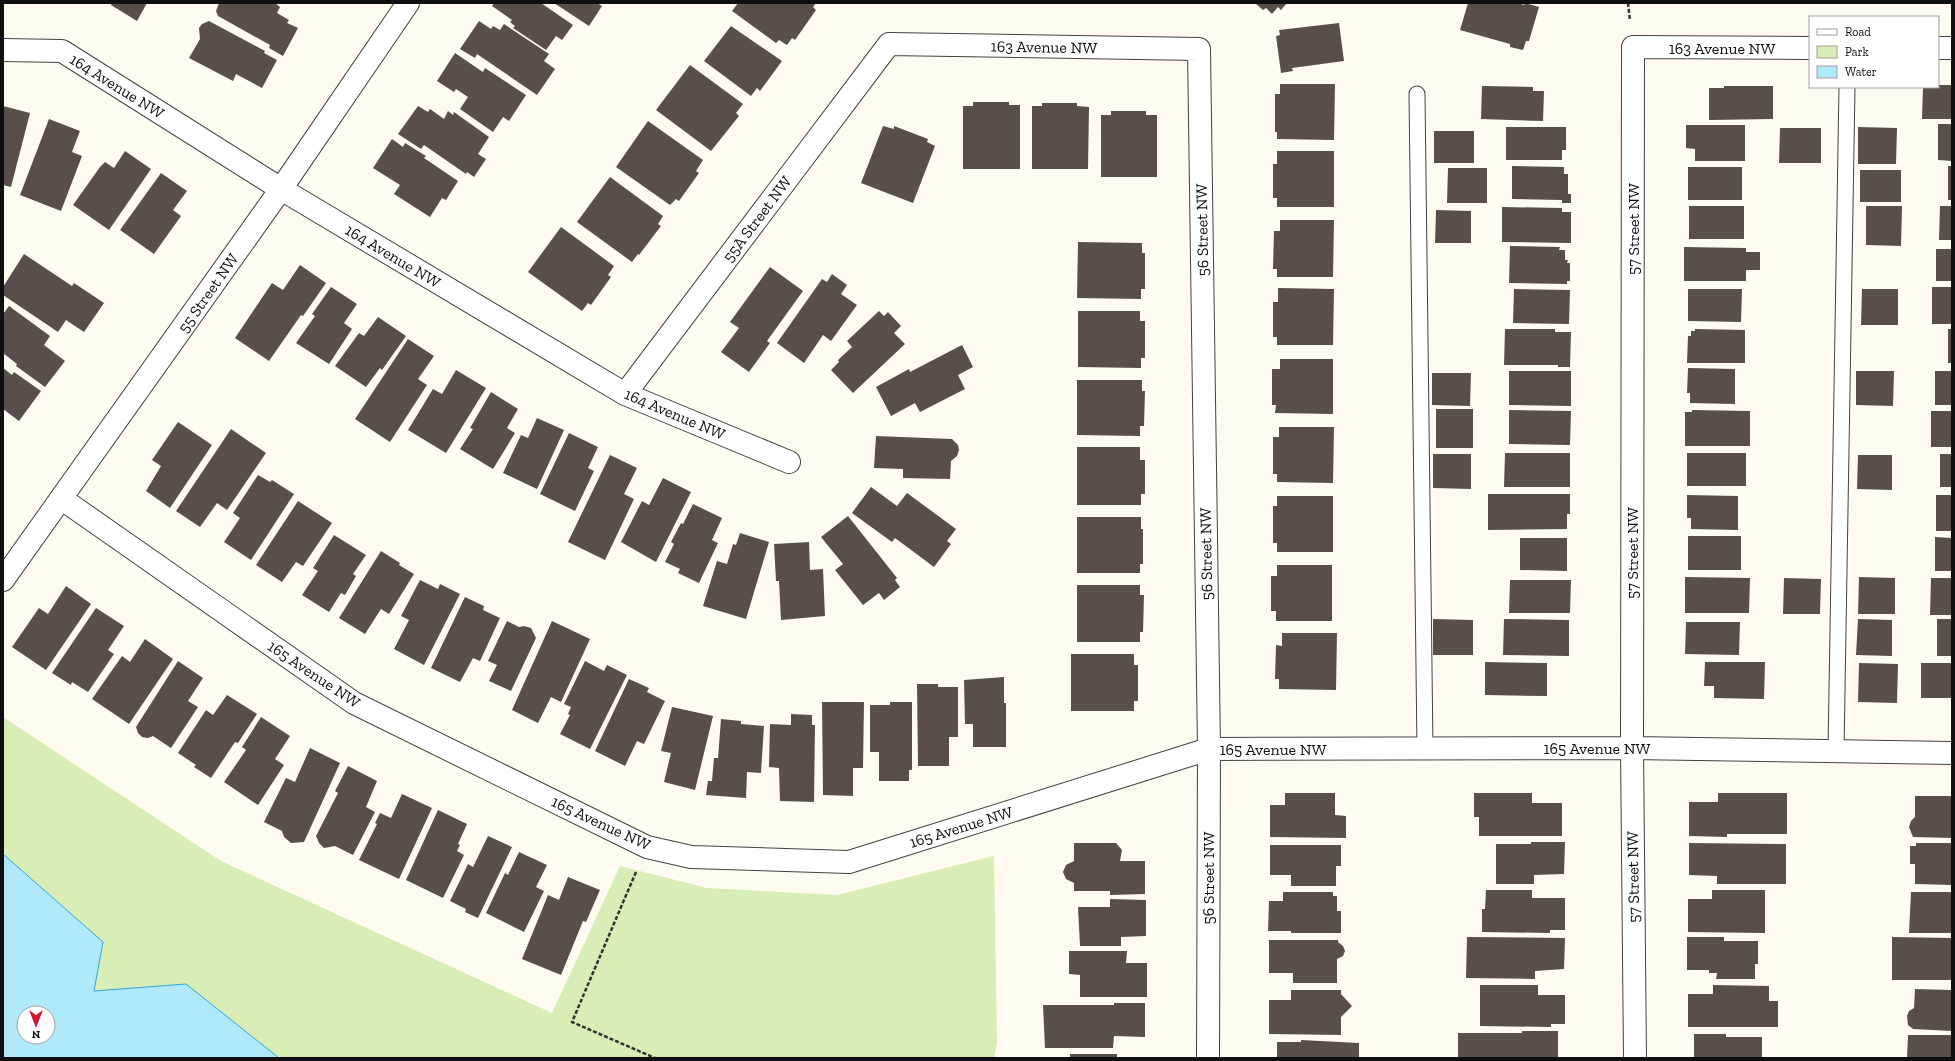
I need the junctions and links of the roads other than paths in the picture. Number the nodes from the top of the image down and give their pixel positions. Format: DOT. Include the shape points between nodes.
graph roads {
  1 [pos="408,3"];
  2 [pos="889,44"];
  3 [pos="1633,47"];
  4 [pos="1809,48"];
  5 [pos="1939,48"];
  6 [pos="1952,48"];
  7 [pos="1199,49"];
  8 [pos="3,50"];
  9 [pos="1847,88"];
  10 [pos="1417,94"];
  11 [pos="282,189"];
  12 [pos="625,394"];
  13 [pos="789,462"];
  14 [pos="62,499"];
  15 [pos="3,580"];
  16 [pos="1632,748"];
  17 [pos="1209,749"];
  18 [pos="1425,749"];
  19 [pos="1836,751"];
  20 [pos="1952,753"];
  21 [pos="1208,1058"];
  22 [pos="1635,1058"];
  1 -- 11 [label="street, 55 Street NW"];
  2 -- 7 [label="street, 163 Avenue NW"];
  2 -- 12 [label="street, 55A Street NW"];
  3 -- 4 [label="street, 163 Avenue NW"];
  3 -- 16 [label="street, 57 Street NW"];
  5 -- 6 [label="street"];
  7 -- 17 [label="street, 56 Street NW"];
  8 -- 11 [label="street, 164 Avenue NW" via="62,51"];
  9 -- 19 [label="lane"];
  10 -- 18 [label="lane"];
  11 -- 12 [label="street, 164 Avenue NW"];
  11 -- 14 [label="street, 55 Street NW"];
  12 -- 13 [label="street, 164 Avenue NW"];
  14 -- 15 [label="street, 55 Street NW"];
  14 -- 17 [label="street, 165 Avenue NW" via="354,703 647,847 691,857 849,862"];
  16 -- 18 [label="street, 165 Avenue NW"];
  16 -- 19 [label="street, 165 Avenue NW"];
  16 -- 22 [label="street, 57 Street NW"];
  17 -- 18 [label="street, 165 Avenue NW"];
  17 -- 21 [label="street, 56 Street NW"];
  19 -- 20 [label="street, 165 Avenue NW"];
}
